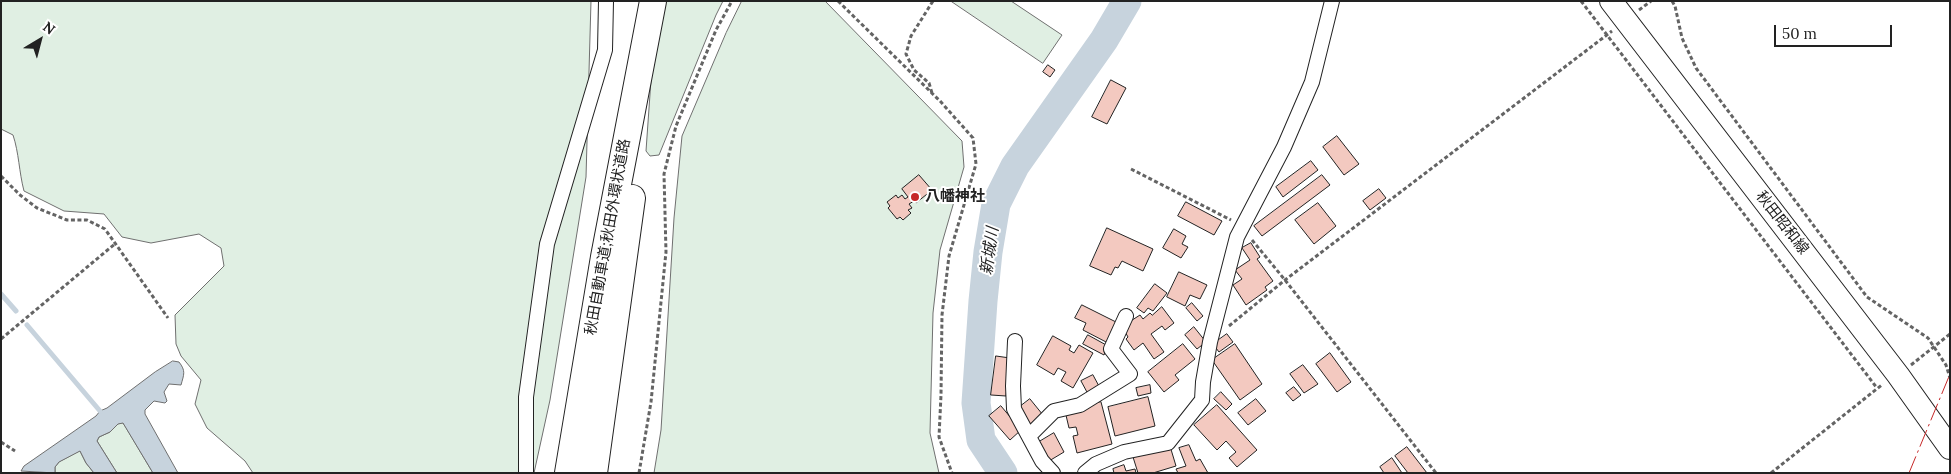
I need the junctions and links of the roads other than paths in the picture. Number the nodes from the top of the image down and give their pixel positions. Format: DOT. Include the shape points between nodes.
graph roads {
  1 [pos="606,1"];
  2 [pos="654,1"];
  3 [pos="1332,1"];
  4 [pos="1611,1"];
  5 [pos="1126,316"];
  6 [pos="1015,340"];
  7 [pos="1028,436"];
  8 [pos="1950,448"];
  9 [pos="526,473"];
  10 [pos="568,473"];
  11 [pos="594,473"];
  12 [pos="1053,473"];
  13 [pos="1085,473"];
  1 -- 9 [label="street" via="605,50 547,244 526,398"];
  2 -- 10 [label="highway, 秋田自動車道;秋田外環状道路" via="604,257"];
  2 -- 11 [label="highway, 秋田自動車道;秋田外環状道路" via="646,96"];
  3 -- 13 [label="street" via="1312,82 1284,146 1241,227 1210,342 1202,400 1168,443 1124,452 1096,464"];
  4 -- 8 [label="main road, 秋田昭和線" via="1898,375"];
  5 -- 7 [label="street" via="1111,349 1130,374 1080,405 1054,411"];
  6 -- 7 [label="street" via="1014,408"];
  7 -- 12 [label="street"];
}
